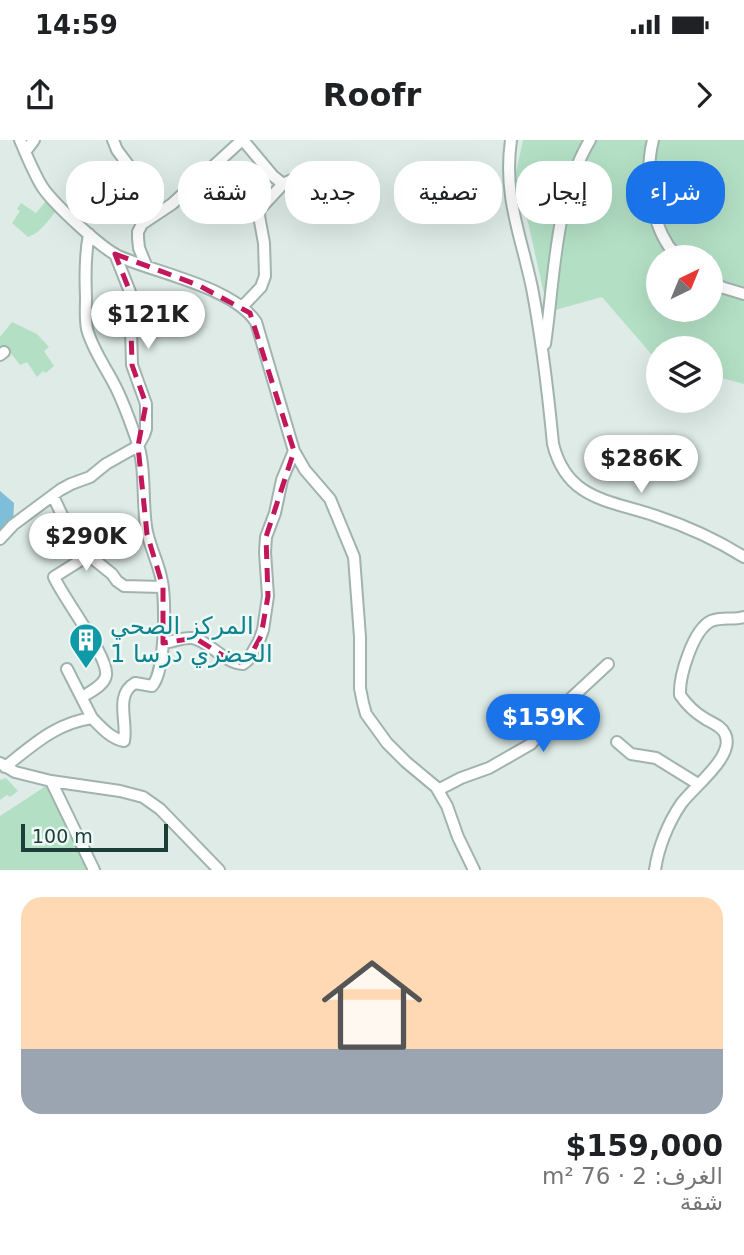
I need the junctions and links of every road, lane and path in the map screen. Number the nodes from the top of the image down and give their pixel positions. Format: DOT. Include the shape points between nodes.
graph roads {
  1 [pos="20,140"];
  2 [pos="34,140"];
  3 [pos="113,140"];
  4 [pos="242,140"];
  5 [pos="511,140"];
  6 [pos="590,140"];
  7 [pos="653,140"];
  8 [pos="25,152"];
  9 [pos="125,161"];
  10 [pos="284,184"];
  11 [pos="164,209"];
  12 [pos="142,224"];
  13 [pos="89,234"];
  14 [pos="668,245"];
  15 [pos="115,254"];
  16 [pos="146,265"];
  17 [pos="723,288"];
  18 [pos="744,294"];
  19 [pos="242,307"];
  20 [pos="543,357"];
  21 [pos="138,446"];
  22 [pos="294,451"];
  23 [pos="53,495"];
  24 [pos="0,539"];
  25 [pos="89,555"];
  26 [pos="744,557"];
  27 [pos="163,587"];
  28 [pos="744,617"];
  29 [pos="163,643"];
  30 [pos="608,664"];
  31 [pos="67,669"];
  32 [pos="82,697"];
  33 [pos="93,718"];
  34 [pos="617,742"];
  35 [pos="2,765"];
  36 [pos="51,781"];
  37 [pos="698,784"];
  38 [pos="438,790"];
  39 [pos="94,870"];
  40 [pos="219,870"];
  41 [pos="474,870"];
  42 [pos="655,870"];
  1 -- 8 [label="street"];
  2 -- 8 [label="street"];
  3 -- 9 [label="street"];
  4 -- 10 [label="street"];
  4 -- 11 [label="street"];
  5 -- 20 [label="street" via="511,202 530,275"];
  6 -- 20 [label="street" via="571,180 563,212"];
  7 -- 14 [label="street" via="650,191"];
  8 -- 13 [label="street" via="44,190"];
  10 -- 19 [label="street" via="260,209 265,276"];
  12 -- 16 [label="street" via="138,238"];
  13 -- 15 [label="street"];
  13 -- 21 [label="street" via="85,257 88,330"];
  15 -- 16 [label="street"];
  15 -- 21 [label="street" via="130,292 132,365 146,404 146,429"];
  16 -- 19 [label="street"];
  17 -- 18 [label="street"];
  19 -- 22 [label="street" via="256,322"];
  20 -- 26 [label="street" via="553,444 570,480 595,497 676,523"];
  21 -- 23 [label="street"];
  21 -- 27 [label="street" via="147,534"];
  22 -- 29 [label="street" via="266,537 268,596 261,636 248,660 235,663 195,638"];
  22 -- 38 [label="street" via="330,499 354,557 360,688 366,714 387,743"];
  23 -- 24 [label="street"];
  23 -- 25 [label="street" via="73,540"];
  25 -- 27 [label="street" via="124,586"];
  25 -- 32 [label="street" via="54,576 107,673 100,685"];
  27 -- 29 [label="street"];
  28 -- 37 [label="street" via="709,622 696,638 683,672 680,695 726,737 723,755"];
  29 -- 33 [label="street" via="155,684 135,683 126,690 124,741"];
  30 -- 38 [label="street" via="553,715 531,744"];
  31 -- 32 [label="street"];
  32 -- 33 [label="street"];
  33 -- 35 [label="street" via="61,726"];
  34 -- 37 [label="street" via="631,754 656,758"];
  35 -- 36 [label="street"];
  36 -- 39 [label="street"];
  36 -- 40 [label="street" via="143,797"];
  37 -- 42 [label="street" via="673,818"];
  38 -- 41 [label="street"];
}
